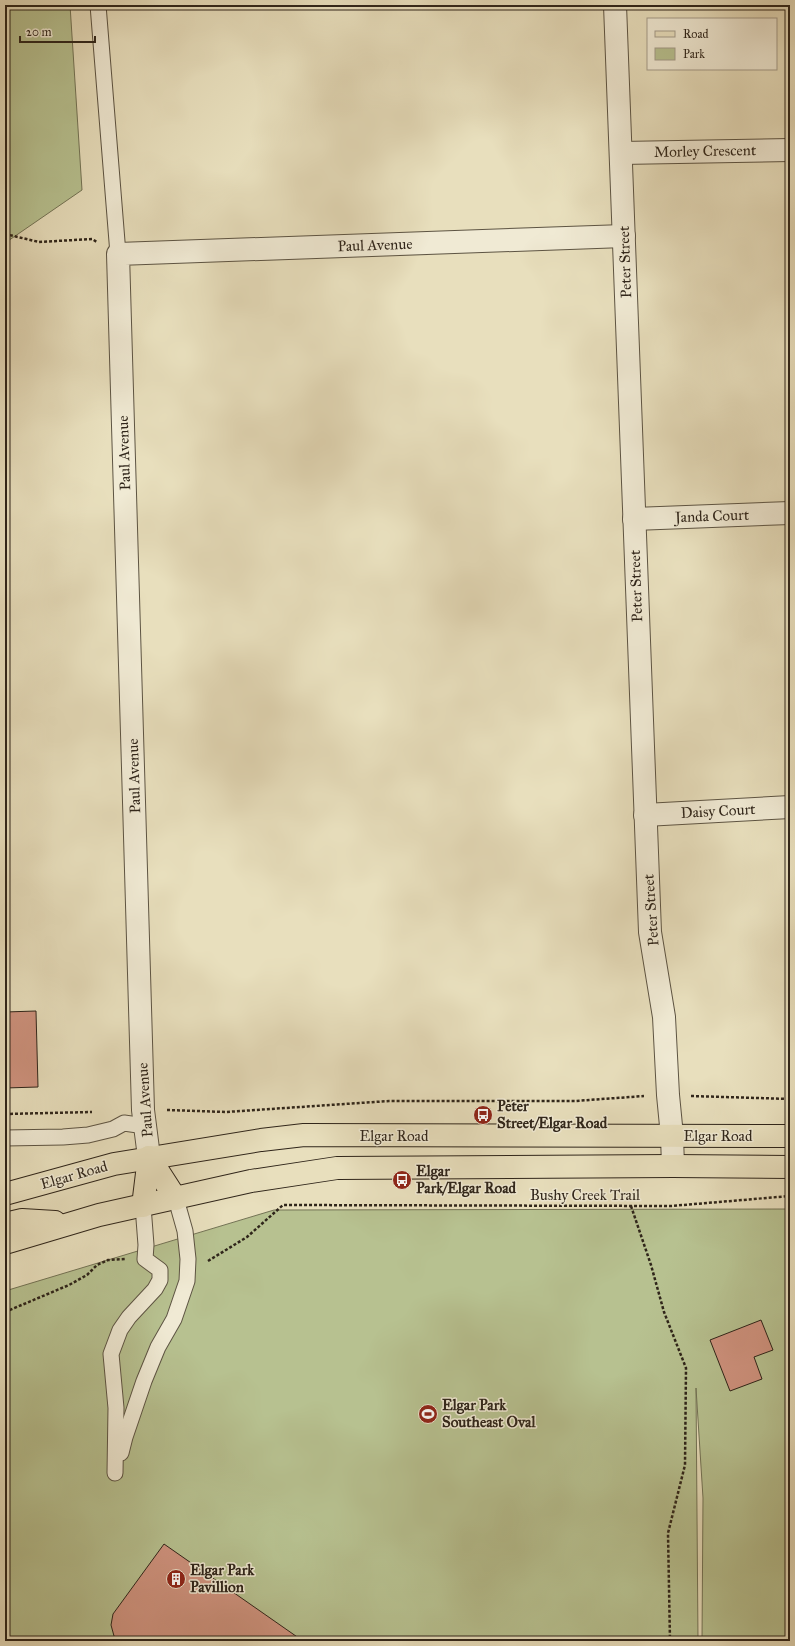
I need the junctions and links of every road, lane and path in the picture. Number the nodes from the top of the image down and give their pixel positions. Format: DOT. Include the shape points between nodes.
graph roads {
  1 [pos="98,5"];
  2 [pos="615,5"];
  3 [pos="790,150"];
  4 [pos="621,153"];
  5 [pos="5,234"];
  6 [pos="624,236"];
  7 [pos="118,254"];
  8 [pos="790,513"];
  9 [pos="634,519"];
  10 [pos="790,807"];
  11 [pos="645,815"];
  12 [pos="668,1095"];
  13 [pos="790,1099"];
  14 [pos="100,1111"];
  15 [pos="5,1114"];
  16 [pos="137,1120"];
  17 [pos="672,1136"];
  18 [pos="790,1136"];
  19 [pos="5,1138"];
  20 [pos="149,1157"];
  21 [pos="673,1166"];
  22 [pos="790,1167"];
  23 [pos="5,1194"];
  24 [pos="790,1196"];
  25 [pos="176,1199"];
  26 [pos="283,1205"];
  27 [pos="143,1206"];
  28 [pos="631,1206"];
  29 [pos="70,1222"];
  30 [pos="5,1224"];
  31 [pos="5,1243"];
  32 [pos="670,1641"];
  1 -- 7 [label="lane"];
  2 -- 4 [label="street, Peter Street"];
  3 -- 4 [label="street, Morley Crescent"];
  4 -- 6 [label="street, Peter Street"];
  5 -- 7 [label="path" via="39,242 92,239"];
  6 -- 7 [label="street, Paul Avenue"];
  6 -- 9 [label="street, Peter Street"];
  7 -- 16 [label="street, Paul Avenue"];
  8 -- 9 [label="street, Janda Court"];
  9 -- 11 [label="street, Peter Street"];
  10 -- 11 [label="street, Daisy Court"];
  11 -- 12 [label="street, Peter Street" via="650,932 664,1017"];
  12 -- 13 [label="path"];
  12 -- 16 [label="path" via="575,1101 389,1101"];
  12 -- 17 [label="street, Peter Street"];
  14 -- 15 [label="path"];
  16 -- 19 [label="lane" via="88,1135"];
  16 -- 20 [label="street, Paul Avenue"];
  17 -- 18 [label="main road, Elgar Road"];
  17 -- 20 [label="main road, Elgar Road" via="304,1135"];
  17 -- 21 [label="street, Peter Street"];
  20 -- 23 [label="main road, Elgar Road"];
  20 -- 25 [label="main road"];
  20 -- 27 [label="main road"];
  21 -- 22 [label="main road, Elgar Road"];
  21 -- 25 [label="main road, Elgar Road" via="337,1168 251,1181"];
  24 -- 28 [label="path, Bushy Creek Trail" via="671,1206"];
  25 -- 27 [label="main road, Elgar Road"];
  25 -- 27 [label="lane" via="185,1231 187,1281 174,1319 158,1347 144,1381 115,1473 116,1408 111,1354 120,1330 156,1289 160,1280 160,1270 145,1259"];
  26 -- 28 [label="path, Bushy Creek Trail"];
  27 -- 29 [label="main road, Elgar Road"];
  28 -- 32 [label="path" via="664,1312 686,1368 685,1465 668,1533"];
  29 -- 30 [label="main road, Elgar Road" via="22,1220"];
  29 -- 31 [label="main road, Elgar Road"];
}
